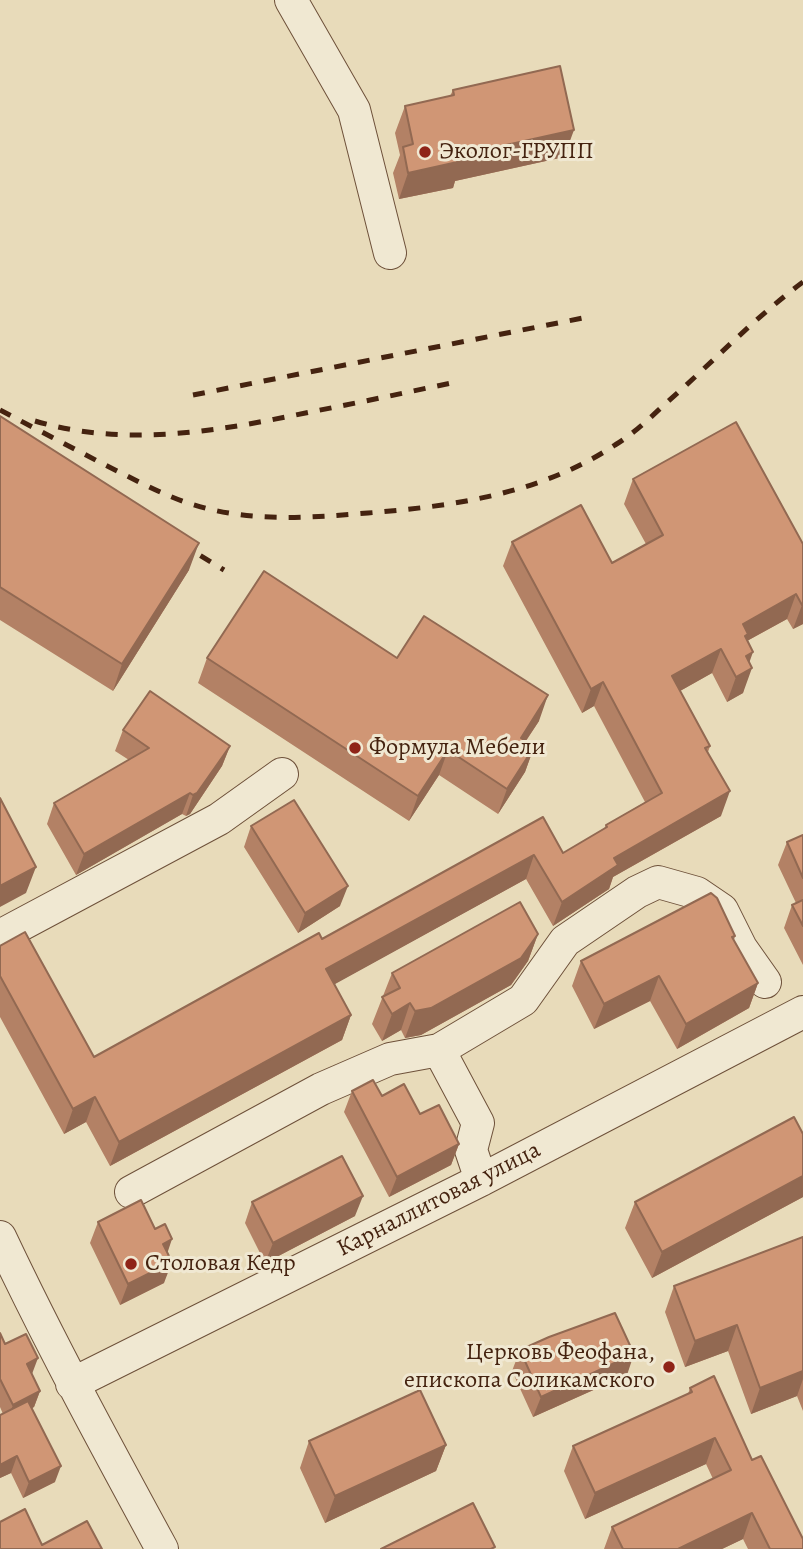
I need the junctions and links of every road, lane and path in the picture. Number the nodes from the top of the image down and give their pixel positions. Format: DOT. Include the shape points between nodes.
graph roads {
  1 [pos="291,0"];
  2 [pos="390,253"];
  3 [pos="282,774"];
  4 [pos="0,936"];
  5 [pos="765,982"];
  6 [pos="803,1012"];
  7 [pos="439,1050"];
  8 [pos="481,1180"];
  9 [pos="131,1192"];
  10 [pos="0,1237"];
  11 [pos="72,1384"];
  12 [pos="162,1549"];
  1 -- 2 [label="street" via="354,110"];
  3 -- 4 [label="street" via="219,819"];
  5 -- 7 [label="street" via="722,910 697,894 658,881 565,941 523,1000"];
  6 -- 8 [label="street, Карналлитовая улица"];
  7 -- 8 [label="street" via="478,1123 471,1150"];
  7 -- 9 [label="street" via="390,1059 321,1090"];
  8 -- 11 [label="street, Карналлитовая улица"];
  10 -- 11 [label="street"];
  11 -- 12 [label="street"];
}
